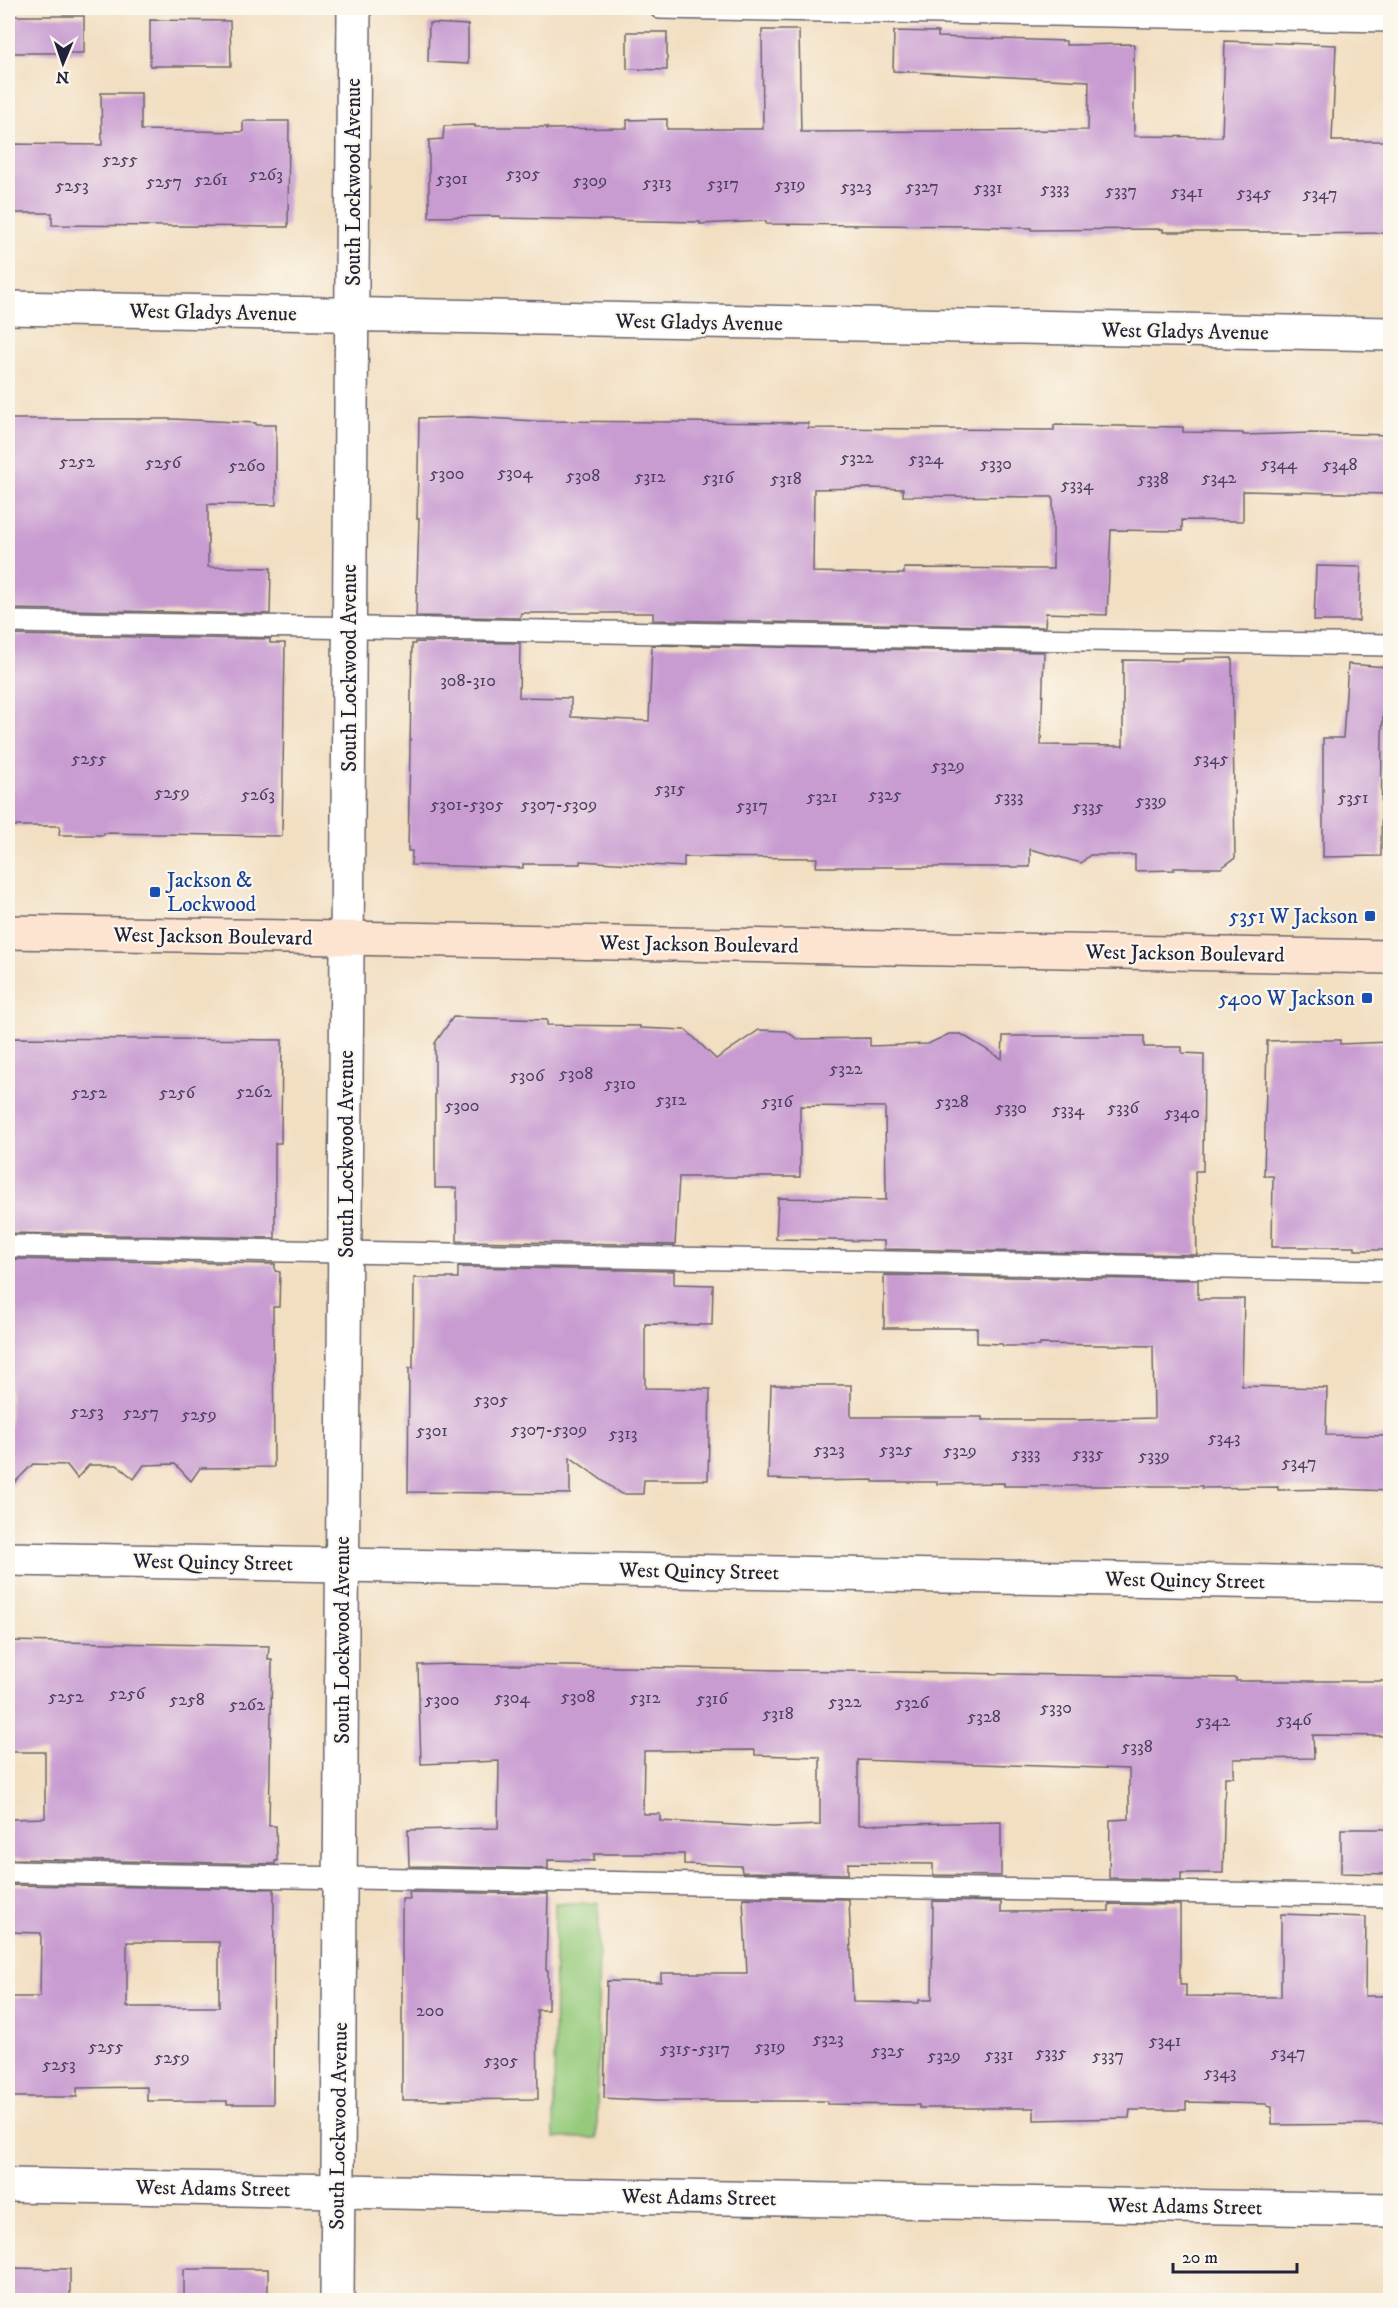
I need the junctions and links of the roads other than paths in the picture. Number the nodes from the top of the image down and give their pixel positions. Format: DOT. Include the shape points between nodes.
graph roads {
  1 [pos="354,8"];
  2 [pos="660,8"];
  3 [pos="1390,21"];
  4 [pos="8,308"];
  5 [pos="352,315"];
  6 [pos="1390,334"];
  7 [pos="8,622"];
  8 [pos="350,628"];
  9 [pos="1390,645"];
  10 [pos="8,932"];
  11 [pos="347,939"];
  12 [pos="1390,957"];
  13 [pos="8,1246"];
  14 [pos="345,1252"];
  15 [pos="1390,1271"];
  16 [pos="8,1558"];
  17 [pos="342,1564"];
  18 [pos="1390,1584"];
  19 [pos="8,1872"];
  20 [pos="340,1877"];
  21 [pos="1390,1896"];
  22 [pos="8,2185"];
  23 [pos="338,2191"];
  24 [pos="1390,2210"];
  25 [pos="337,2301"];
  1 -- 5 [label="street, South Lockwood Avenue"];
  2 -- 3 [label="lane"];
  4 -- 5 [label="street, West Gladys Avenue"];
  5 -- 6 [label="street, West Gladys Avenue"];
  5 -- 8 [label="street, South Lockwood Avenue"];
  7 -- 8 [label="lane"];
  8 -- 9 [label="lane"];
  8 -- 11 [label="street, South Lockwood Avenue"];
  10 -- 11 [label="street, West Jackson Boulevard"];
  11 -- 12 [label="street, West Jackson Boulevard"];
  11 -- 14 [label="street, South Lockwood Avenue"];
  13 -- 14 [label="lane"];
  14 -- 15 [label="lane"];
  14 -- 17 [label="street, South Lockwood Avenue"];
  16 -- 17 [label="street, West Quincy Street"];
  17 -- 18 [label="street, West Quincy Street"];
  17 -- 20 [label="street, South Lockwood Avenue"];
  19 -- 20 [label="lane"];
  20 -- 21 [label="lane"];
  20 -- 23 [label="street, South Lockwood Avenue"];
  22 -- 23 [label="street, West Adams Street"];
  23 -- 24 [label="street, West Adams Street"];
  23 -- 25 [label="street, South Lockwood Avenue"];
}
